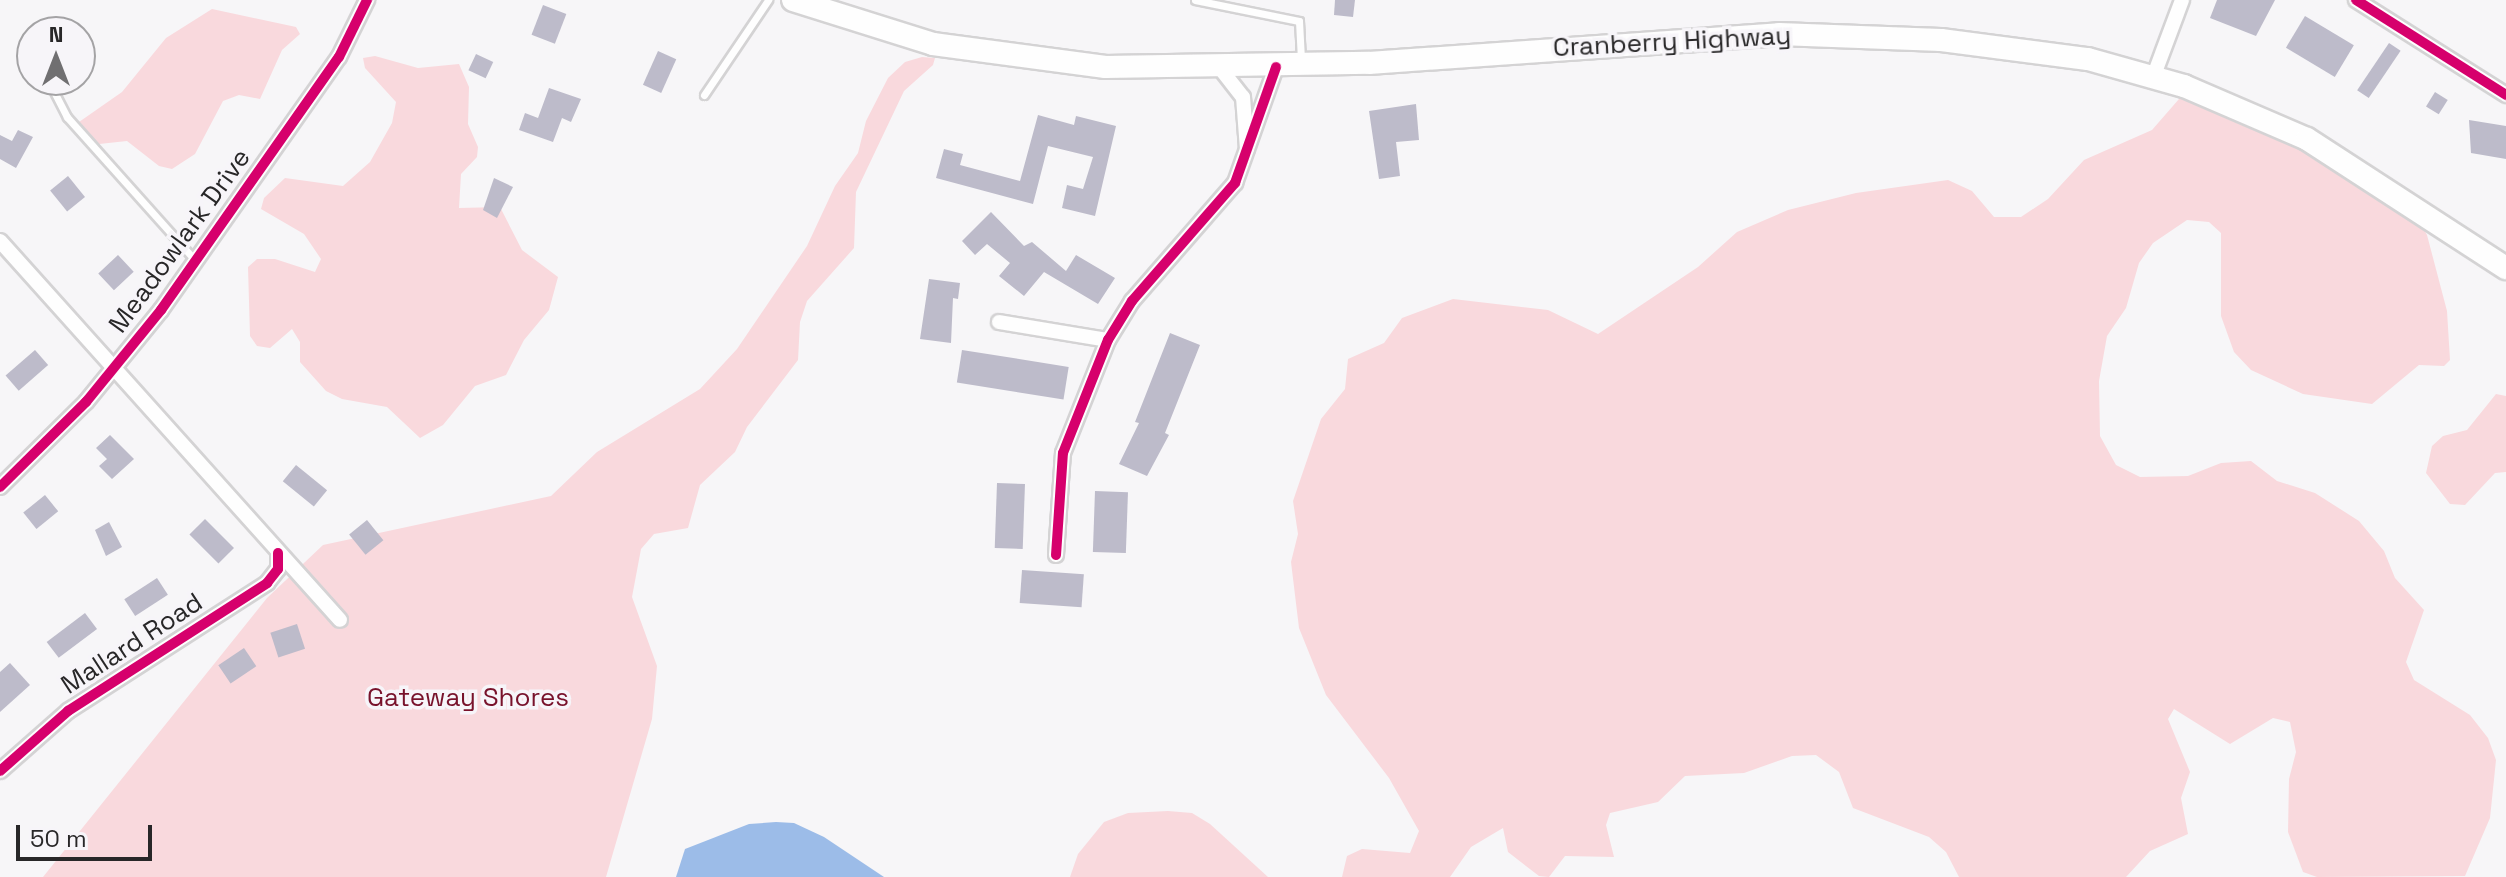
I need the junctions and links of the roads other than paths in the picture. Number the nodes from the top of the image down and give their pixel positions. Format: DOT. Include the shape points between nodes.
graph roads {
  1 [pos="367,0"];
  2 [pos="768,0"];
  3 [pos="793,0"];
  4 [pos="1195,0"];
  5 [pos="2182,0"];
  6 [pos="2356,0"];
  7 [pos="1301,66"];
  8 [pos="1276,67"];
  9 [pos="1220,68"];
  10 [pos="2154,75"];
  11 [pos="704,95"];
  12 [pos="2506,95"];
  13 [pos="56,96"];
  14 [pos="1247,154"];
  15 [pos="0,241"];
  16 [pos="195,260"];
  17 [pos="2506,268"];
  18 [pos="999,322"];
  19 [pos="1108,340"];
  20 [pos="113,370"];
  21 [pos="0,487"];
  22 [pos="278,553"];
  23 [pos="1056,555"];
  24 [pos="340,620"];
  25 [pos="0,771"];
  1 -- 16 [label="street, Meadowlark Drive" via="339,57"];
  2 -- 11 [label="lane"];
  3 -- 9 [label="main road, Cranberry Highway" via="891,33 984,53 1105,67"];
  4 -- 7 [label="lane" via="1299,21"];
  5 -- 10 [label="street"];
  6 -- 12 [label="street"];
  7 -- 8 [label="main road, Cranberry Highway"];
  7 -- 10 [label="main road, Cranberry Highway" via="1696,37 1815,34 1967,42 2088,59"];
  8 -- 9 [label="main road, Cranberry Highway"];
  8 -- 14 [label="street"];
  9 -- 14 [label="street" via="1243,97"];
  10 -- 17 [label="main road, Cranberry Highway" via="2307,139"];
  13 -- 16 [label="lane" via="67,117"];
  14 -- 19 [label="street" via="1235,183 1140,291"];
  15 -- 20 [label="street"];
  16 -- 20 [label="street, Meadowlark Drive"];
  18 -- 19 [label="street"];
  19 -- 23 [label="street" via="1063,453"];
  20 -- 21 [label="street, Meadowlark Drive"];
  20 -- 22 [label="street"];
  22 -- 24 [label="street"];
  22 -- 25 [label="street, Mallard Road" via="278,569 267,583 68,711"];
}
